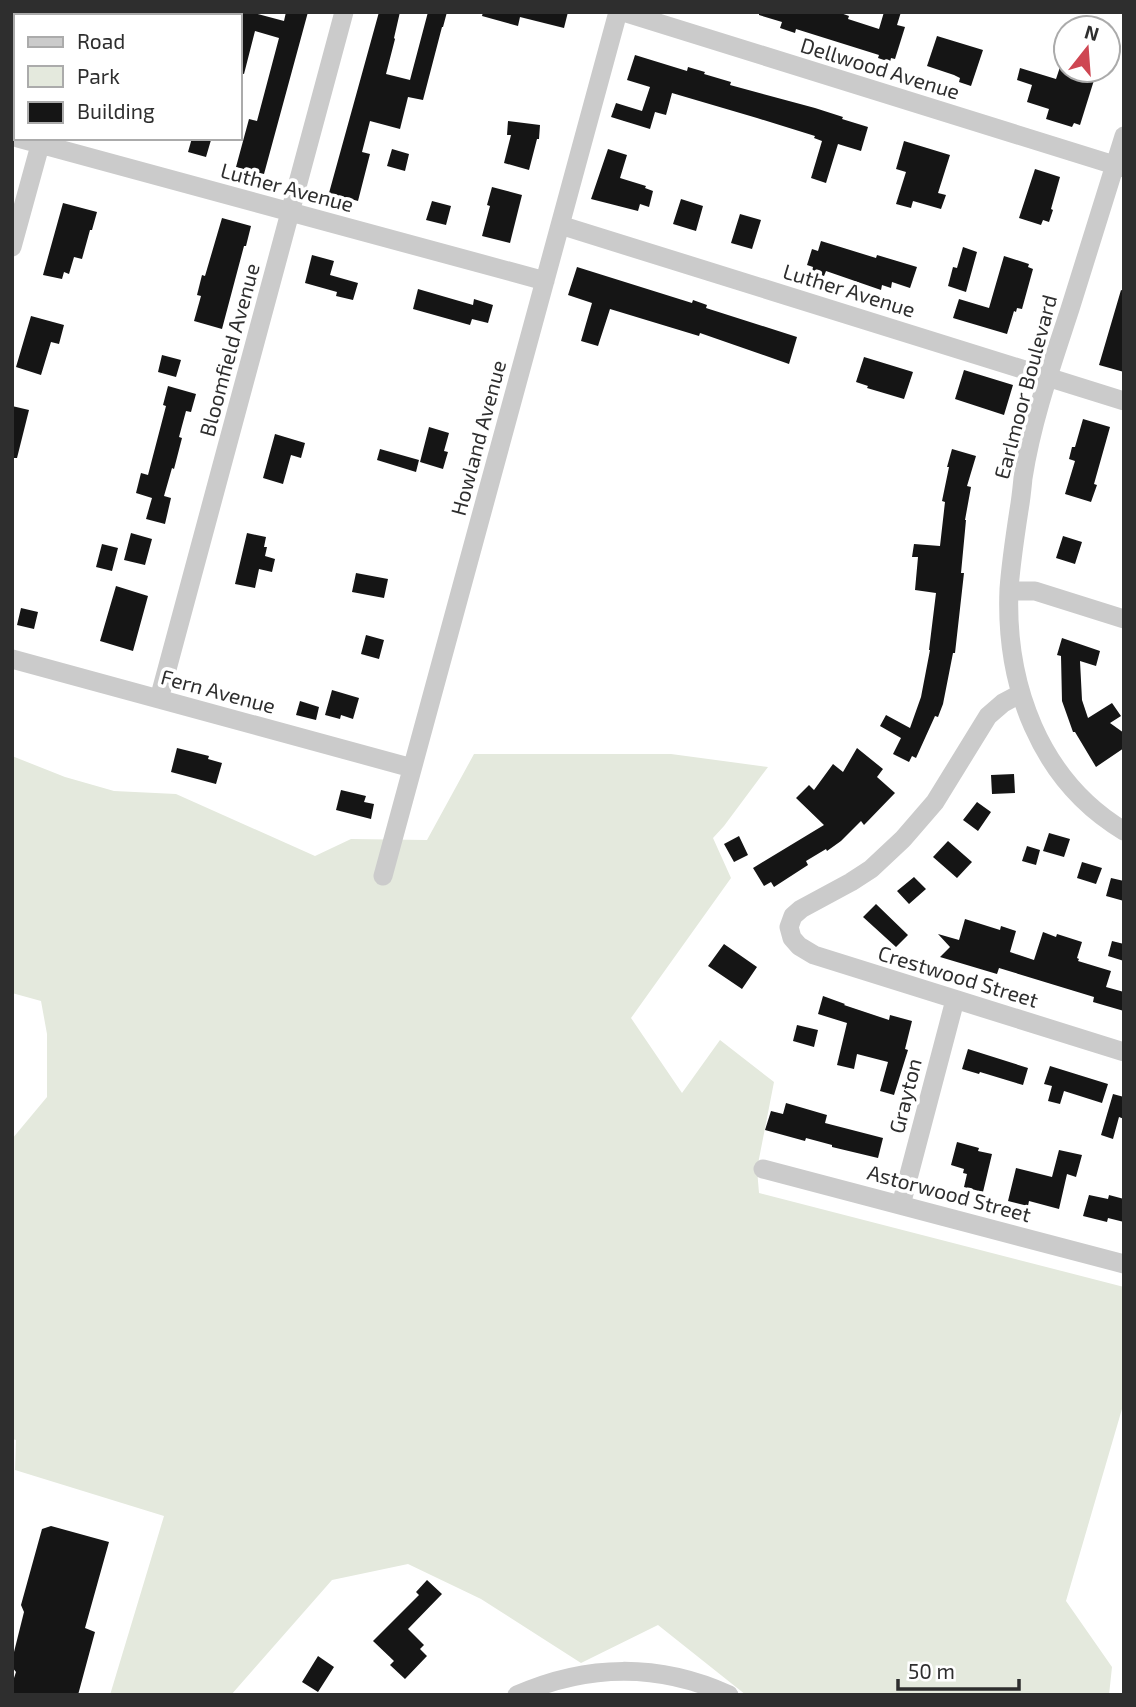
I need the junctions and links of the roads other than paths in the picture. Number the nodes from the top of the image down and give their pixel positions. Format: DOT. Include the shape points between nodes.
graph roads {
  1 [pos="344,12"];
  2 [pos="620,12"];
  3 [pos="1124,136"];
  4 [pos="41,141"];
  5 [pos="1119,167"];
  6 [pos="290,212"];
  7 [pos="560,225"];
  8 [pos="12,247"];
  9 [pos="545,281"];
  10 [pos="1048,377"];
  11 [pos="1124,401"];
  12 [pos="1009,591"];
  13 [pos="1124,619"];
  14 [pos="12,659"];
  15 [pos="1020,694"];
  16 [pos="159,699"];
  17 [pos="412,768"];
  18 [pos="1124,831"];
  19 [pos="383,876"];
  20 [pos="955,1000"];
  21 [pos="1124,1052"];
  22 [pos="764,1169"];
  23 [pos="901,1205"];
  24 [pos="1124,1264"];
  25 [pos="517,1695"];
  26 [pos="729,1695"];
  1 -- 6 [label="street, Bloomfield Avenue"];
  2 -- 5 [label="street, Dellwood Avenue"];
  2 -- 7 [label="street, Howland Avenue"];
  3 -- 5 [label="street, Earlmoor Boulevard"];
  4 -- 6 [label="street, Luther Avenue"];
  4 -- 8 [label="street"];
  5 -- 10 [label="street, Earlmoor Boulevard"];
  6 -- 9 [label="street, Luther Avenue"];
  6 -- 16 [label="street, Bloomfield Avenue"];
  7 -- 9 [label="street, Howland Avenue"];
  7 -- 10 [label="street, Luther Avenue"];
  9 -- 17 [label="street, Howland Avenue"];
  10 -- 11 [label="street, Luther Avenue"];
  10 -- 12 [label="street, Earlmoor Boulevard" via="1023,477"];
  12 -- 13 [label="street" via="1035,591"];
  12 -- 15 [label="street, Earlmoor Boulevard" via="1011,647"];
  14 -- 16 [label="street, Fern Avenue"];
  15 -- 18 [label="street, Earlmoor Boulevard" via="1037,737 1062,776 1087,804"];
  15 -- 20 [label="street, Crestwood Street" via="988,716 935,802 903,839 871,869 792,919 795,943 805,951"];
  16 -- 17 [label="street, Fern Avenue"];
  17 -- 19 [label="street, Howland Avenue"];
  20 -- 21 [label="street, Crestwood Street"];
  20 -- 23 [label="street, Grayton"];
  22 -- 23 [label="street, Astorwood Street"];
  23 -- 24 [label="street, Astorwood Street"];
  25 -- 26 [label="street" via="572,1676 629,1671 686,1681"];
}
